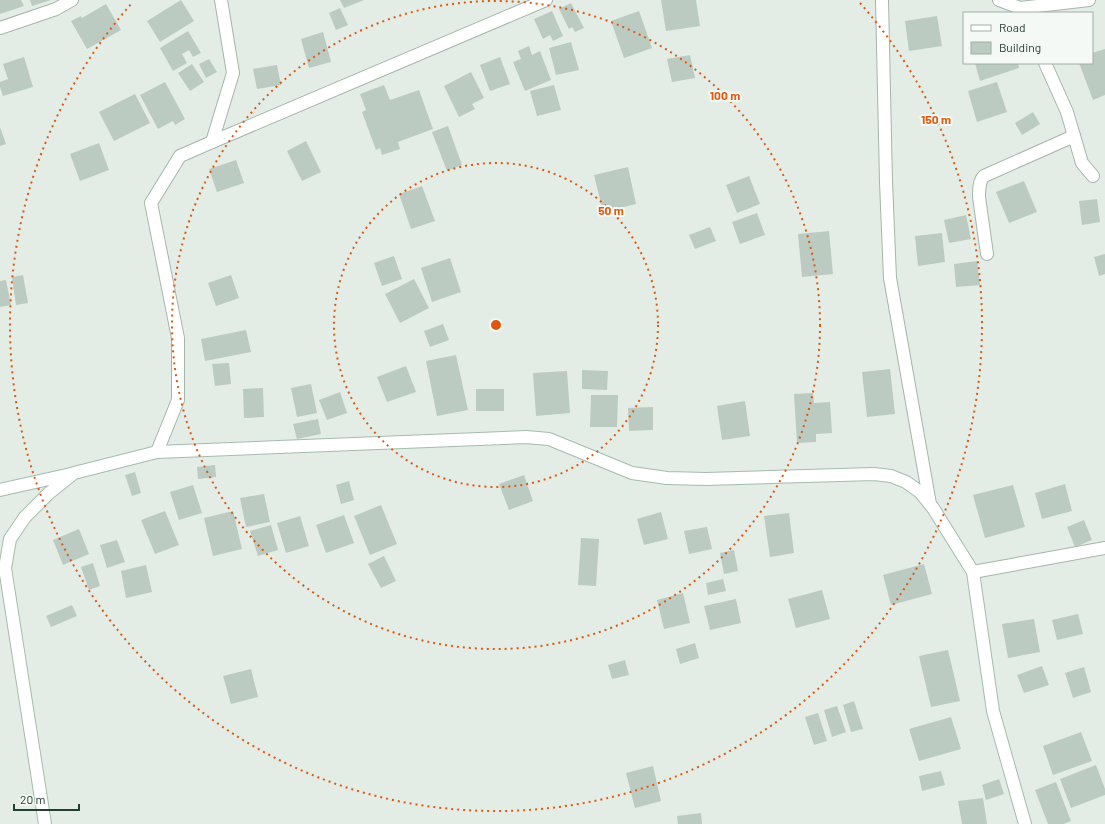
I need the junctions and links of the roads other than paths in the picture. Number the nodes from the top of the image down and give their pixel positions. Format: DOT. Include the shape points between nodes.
graph roads {
  1 [pos="72,0"];
  2 [pos="221,0"];
  3 [pos="546,0"];
  4 [pos="882,0"];
  5 [pos="999,0"];
  6 [pos="1089,0"];
  7 [pos="1021,11"];
  8 [pos="0,28"];
  9 [pos="1045,64"];
  10 [pos="1074,136"];
  11 [pos="212,142"];
  12 [pos="1093,176"];
  13 [pos="987,254"];
  14 [pos="157,452"];
  15 [pos="74,473"];
  16 [pos="0,490"];
  17 [pos="930,504"];
  18 [pos="1105,548"];
  19 [pos="973,572"];
  20 [pos="45,824"];
  21 [pos="1025,824"];
  1 -- 8 [label="street" via="56,9"];
  2 -- 11 [label="street" via="233,73"];
  3 -- 11 [label="street"];
  4 -- 17 [label="street" via="890,278"];
  5 -- 7 [label="street"];
  6 -- 7 [label="street"];
  9 -- 10 [label="street" via="1068,112"];
  10 -- 12 [label="street" via="1082,163"];
  10 -- 13 [label="street" via="981,179 979,197"];
  11 -- 14 [label="street" via="180,156 151,204 178,338 178,400"];
  14 -- 15 [label="street"];
  14 -- 17 [label="street" via="526,436 549,439 632,473 667,478 874,474 891,476 920,492"];
  15 -- 16 [label="street"];
  15 -- 20 [label="street" via="25,517 10,540 5,568"];
  17 -- 19 [label="street"];
  18 -- 19 [label="street"];
  19 -- 21 [label="street" via="993,711"];
}
